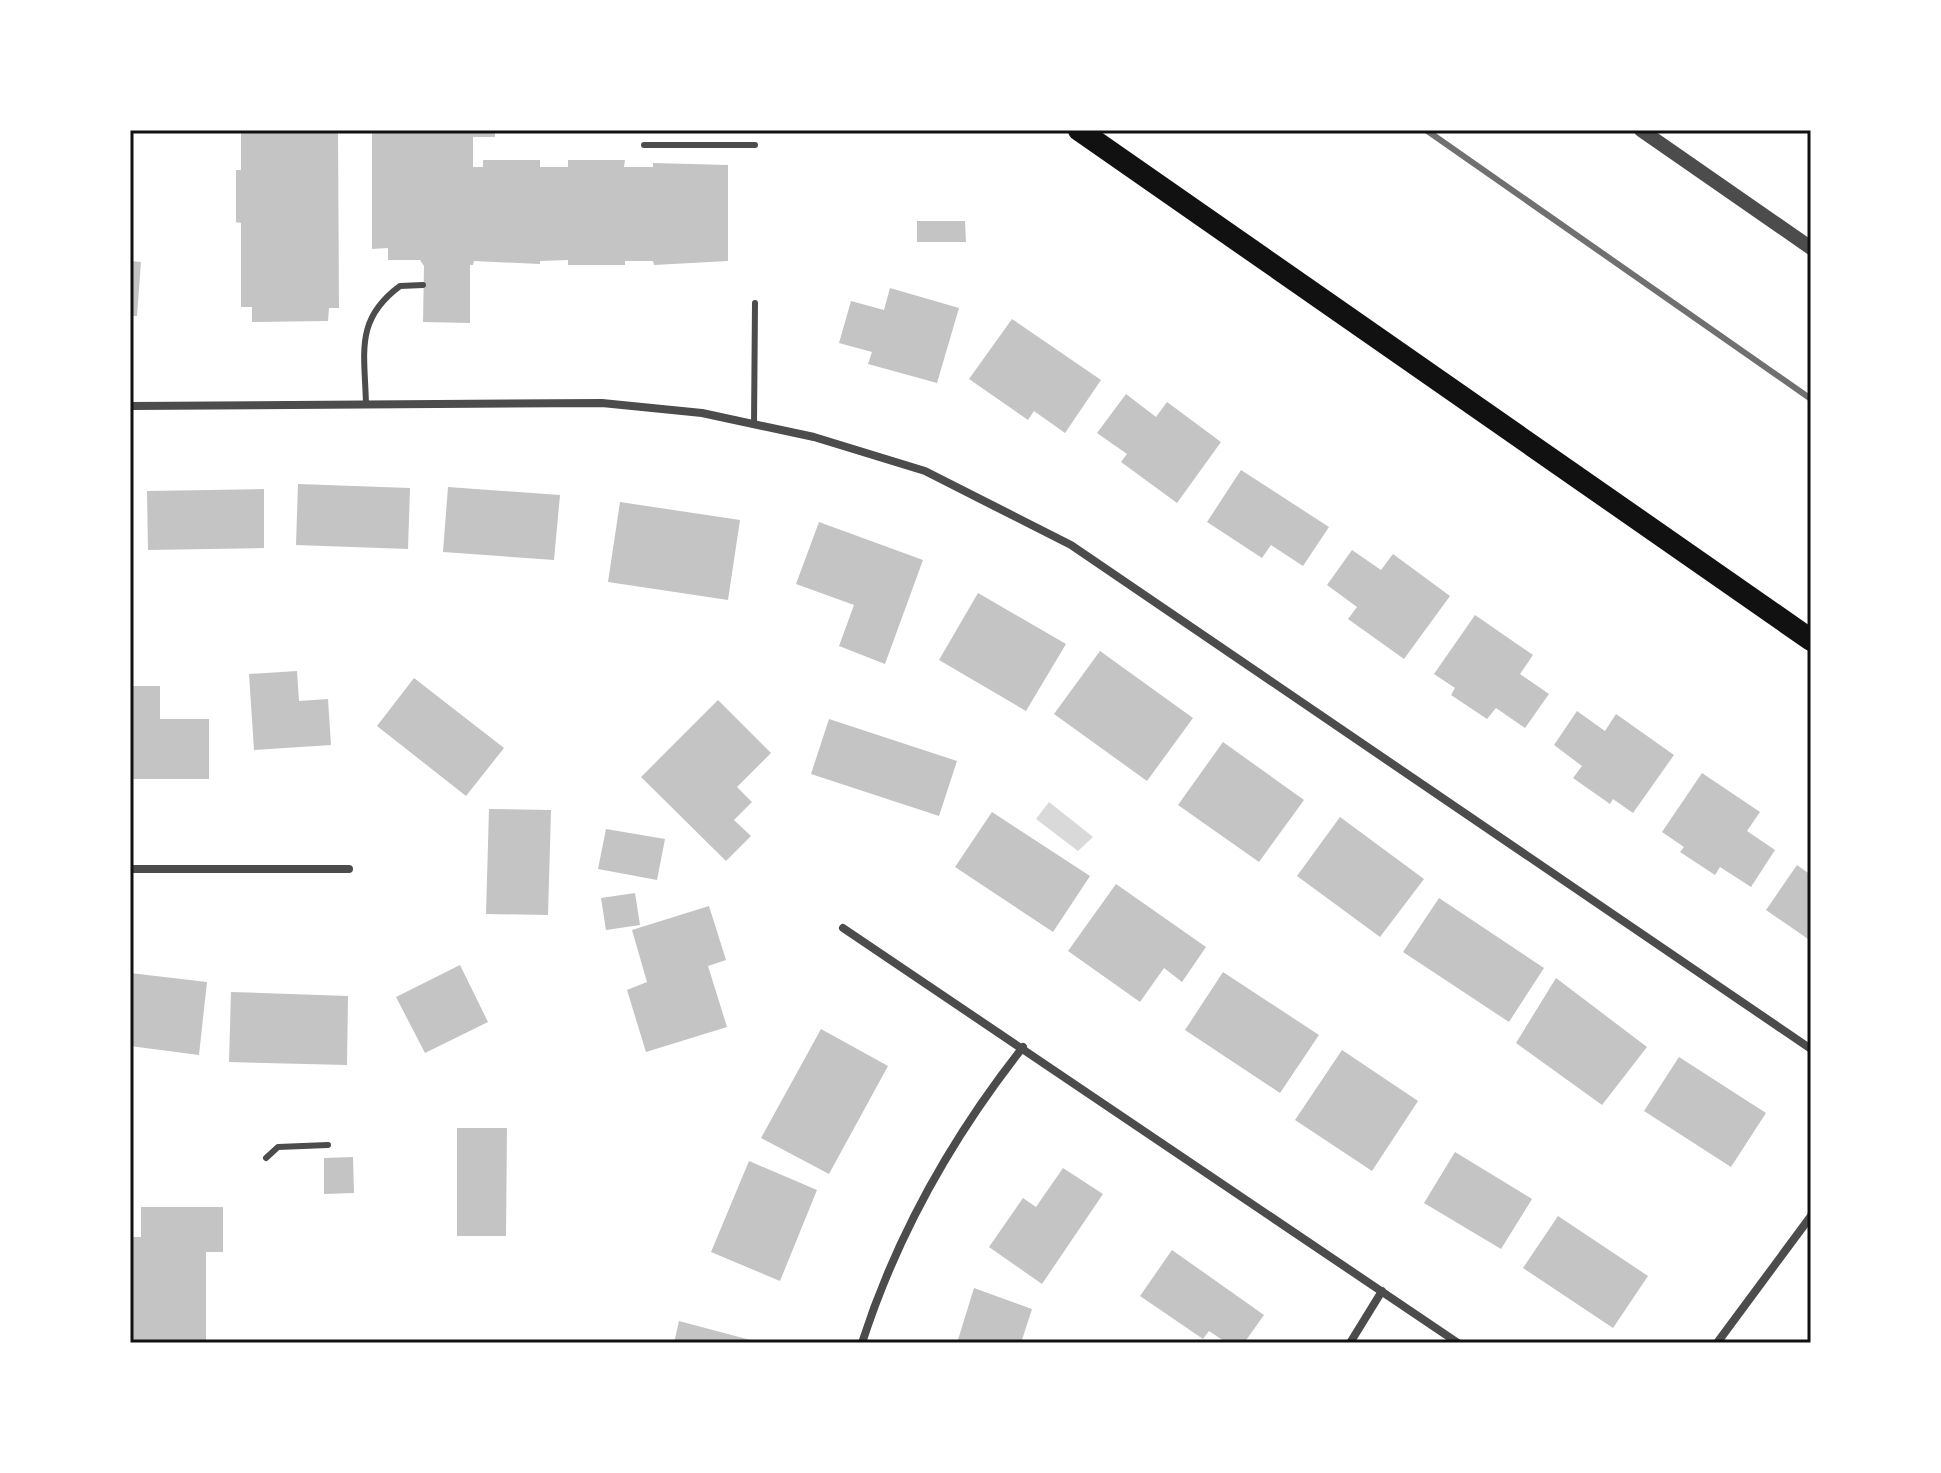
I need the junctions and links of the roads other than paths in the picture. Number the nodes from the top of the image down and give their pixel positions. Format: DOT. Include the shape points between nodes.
graph roads {
  1 [pos="1079,130"];
  2 [pos="1641,130"];
  3 [pos="644,145"];
  4 [pos="755,145"];
  5 [pos="1811,248"];
  6 [pos="423,285"];
  7 [pos="755,303"];
  8 [pos="366,405"];
  9 [pos="130,406"];
  10 [pos="754,425"];
  11 [pos="1811,640"];
  12 [pos="130,869"];
  13 [pos="349,869"];
  14 [pos="843,928"];
  15 [pos="1023,1047"];
  16 [pos="1811,1049"];
  17 [pos="328,1145"];
  18 [pos="266,1158"];
  19 [pos="1811,1216"];
  20 [pos="1382,1291"];
  21 [pos="862,1343"];
  22 [pos="1350,1343"];
  23 [pos="1458,1343"];
  24 [pos="1717,1343"];
  1 -- 11 [label="highway"];
  2 -- 5 [label="street"];
  3 -- 4 [label="lane"];
  6 -- 8 [label="lane" via="400,286 371,314"];
  7 -- 10 [label="lane"];
  8 -- 9 [label="street"];
  8 -- 10 [label="street" via="602,403 702,413"];
  10 -- 16 [label="street" via="925,471 1071,545"];
  12 -- 13 [label="street"];
  14 -- 15 [label="street"];
  15 -- 20 [label="street"];
  15 -- 21 [label="street" via="918,1204"];
  17 -- 18 [label="lane" via="278,1147"];
  19 -- 24 [label="street"];
  20 -- 22 [label="street"];
  20 -- 23 [label="street"];
}
